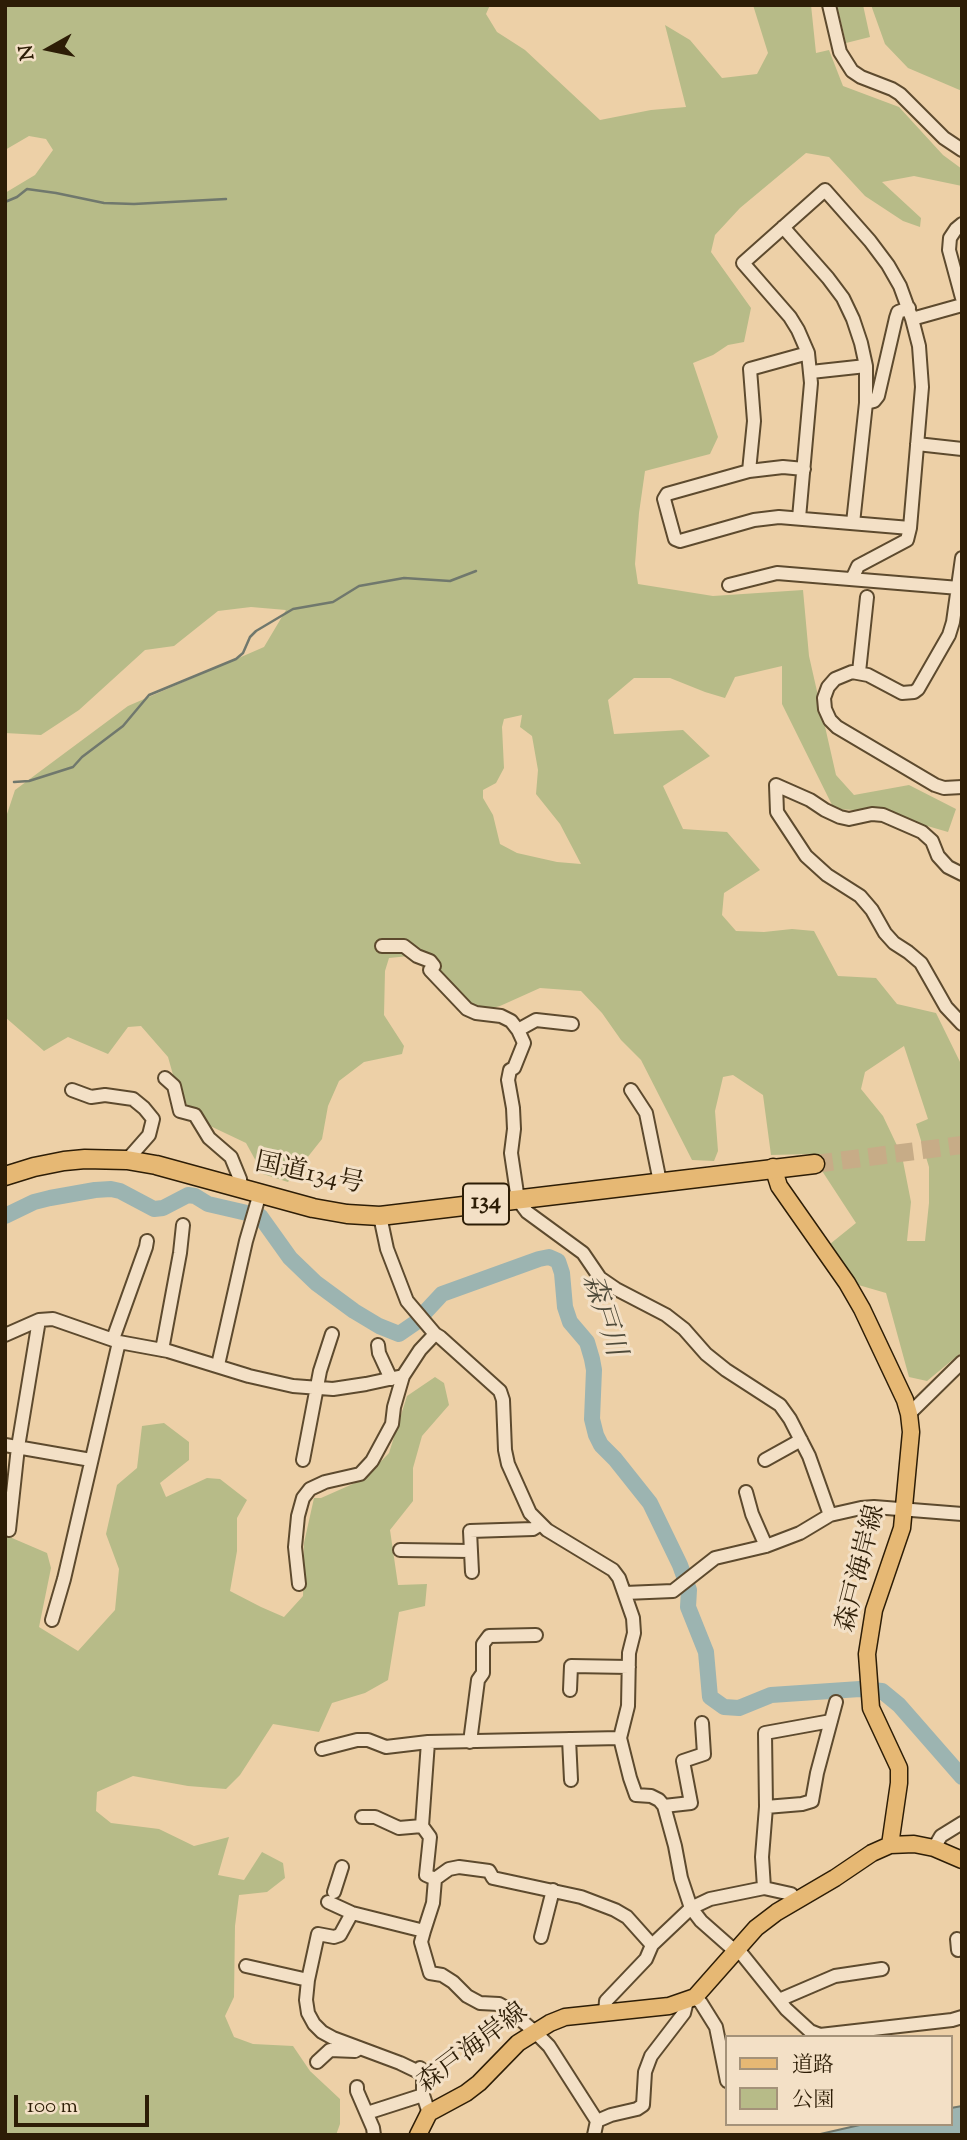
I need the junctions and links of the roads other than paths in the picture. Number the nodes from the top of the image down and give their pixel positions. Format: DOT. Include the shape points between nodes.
graph roads {
  1 [pos="829,5"];
  2 [pos="962,150"];
  3 [pos="962,224"];
  4 [pos="783,227"];
  5 [pos="962,298"];
  6 [pos="962,305"];
  7 [pos="910,313"];
  8 [pos="808,353"];
  9 [pos="866,366"];
  10 [pos="811,372"];
  11 [pos="866,403"];
  12 [pos="917,444"];
  13 [pos="962,449"];
  14 [pos="804,469"];
  15 [pos="749,471"];
  16 [pos="799,518"];
  17 [pos="853,523"];
  18 [pos="910,528"];
  19 [pos="962,558"];
  20 [pos="852,579"];
  21 [pos="729,585"];
  22 [pos="959,588"];
  23 [pos="867,597"];
  24 [pos="859,672"];
  25 [pos="962,787"];
  26 [pos="962,874"];
  27 [pos="382,947"];
  28 [pos="572,1024"];
  29 [pos="962,1024"];
  30 [pos="519,1030"];
  31 [pos="164,1078"];
  32 [pos="72,1090"];
  33 [pos="631,1090"];
  34 [pos="127,1160"];
  35 [pos="815,1164"];
  36 [pos="774,1167"];
  37 [pos="5,1177"];
  38 [pos="660,1182"];
  39 [pos="241,1188"];
  40 [pos="517,1200"];
  41 [pos="255,1209"];
  42 [pos="380,1216"];
  43 [pos="183,1225"];
  44 [pos="147,1241"];
  45 [pos="39,1320"];
  46 [pos="332,1334"];
  47 [pos="435,1334"];
  48 [pos="5,1335"];
  49 [pos="116,1341"];
  50 [pos="378,1345"];
  51 [pos="162,1350"];
  52 [pos="962,1362"];
  53 [pos="218,1365"];
  54 [pos="397,1377"];
  55 [pos="317,1388"];
  56 [pos="909,1414"];
  57 [pos="801,1440"];
  58 [pos="12,1446"];
  59 [pos="91,1460"];
  60 [pos="303,1460"];
  61 [pos="765,1460"];
  62 [pos="746,1492"];
  63 [pos="905,1509"];
  64 [pos="962,1514"];
  65 [pos="830,1516"];
  66 [pos="541,1524"];
  67 [pos="9,1530"];
  68 [pos="766,1546"];
  69 [pos="400,1550"];
  70 [pos="470,1551"];
  71 [pos="472,1572"];
  72 [pos="299,1584"];
  73 [pos="625,1593"];
  74 [pos="52,1620"];
  75 [pos="536,1634"];
  76 [pos="629,1667"];
  77 [pos="570,1690"];
  78 [pos="836,1702"];
  79 [pos="831,1721"];
  80 [pos="702,1723"];
  81 [pos="620,1738"];
  82 [pos="569,1739"];
  83 [pos="429,1742"];
  84 [pos="470,1742"];
  85 [pos="322,1749"];
  86 [pos="570,1780"];
  87 [pos="664,1806"];
  88 [pos="766,1807"];
  89 [pos="362,1817"];
  90 [pos="962,1823"];
  91 [pos="422,1826"];
  92 [pos="890,1845"];
  93 [pos="934,1847"];
  94 [pos="962,1860"];
  95 [pos="342,1867"];
  96 [pos="435,1879"];
  97 [pos="764,1888"];
  98 [pos="553,1890"];
  99 [pos="797,1900"];
  100 [pos="691,1908"];
  101 [pos="352,1913"];
  102 [pos="424,1931"];
  103 [pos="540,1937"];
  104 [pos="652,1945"];
  105 [pos="736,1949"];
  106 [pos="246,1966"];
  107 [pos="882,1969"];
  108 [pos="308,1980"];
  109 [pos="691,1999"];
  110 [pos="779,2000"];
  111 [pos="605,2012"];
  112 [pos="962,2017"];
  113 [pos="535,2032"];
  114 [pos="359,2048"];
  115 [pos="317,2063"];
  116 [pos="726,2076"];
  117 [pos="357,2087"];
  118 [pos="423,2095"];
  119 [pos="429,2112"];
  120 [pos="367,2113"];
  121 [pos="597,2121"];
  122 [pos="374,2135"];
  123 [pos="418,2135"];
  124 [pos="594,2135"];
  1 -- 2 [label="street" via="840,52 852,71 900,94"];
  3 -- 5 [label="street" via="950,238 949,250"];
  4 -- 7 [label="street" via="825,190 888,265"];
  4 -- 8 [label="street" via="743,263 790,317"];
  4 -- 9 [label="street" via="843,298"];
  6 -- 7 [label="street"];
  7 -- 11 [label="street" via="898,312 878,396"];
  7 -- 12 [label="street" via="922,377"];
  8 -- 10 [label="street"];
  8 -- 15 [label="street" via="750,369 754,421"];
  9 -- 10 [label="street"];
  9 -- 11 [label="street"];
  10 -- 14 [label="street"];
  11 -- 17 [label="street"];
  12 -- 13 [label="street"];
  12 -- 18 [label="street"];
  14 -- 15 [label="street"];
  14 -- 16 [label="street"];
  15 -- 16 [label="street" via="667,494 664,499 675,539 767,517"];
  16 -- 17 [label="street"];
  17 -- 18 [label="street"];
  18 -- 20 [label="street" via="907,540 858,566"];
  19 -- 22 [label="street"];
  20 -- 21 [label="street" via="777,573"];
  20 -- 22 [label="street"];
  22 -- 24 [label="street" via="948,635 918,688 897,692"];
  23 -- 24 [label="street"];
  24 -- 25 [label="street" via="843,674 828,687 824,698 830,720 926,780 944,788"];
  26 -- 29 [label="street" via="948,867 922,832 883,815 840,817 776,785 777,812 806,856 860,895 885,933 921,963"];
  27 -- 30 [label="street" via="404,946 430,961 430,970 467,1009 501,1016"];
  28 -- 30 [label="street" via="536,1020"];
  30 -- 40 [label="street" via="524,1043 508,1080"];
  31 -- 39 [label="street" via="174,1086 180,1111 195,1115 209,1138 231,1157"];
  32 -- 34 [label="street" via="91,1097 133,1099 153,1119 149,1135"];
  33 -- 38 [label="street" via="646,1112"];
  34 -- 37 [label="highway, 国道134号 / 134" via="64,1161"];
  34 -- 39 [label="highway, 国道134号 / 134"];
  35 -- 36 [label="highway, 国道134号 / 134"];
  36 -- 38 [label="highway, 国道134号 / 134"];
  36 -- 56 [label="main road, 森戸海岸線" via="779,1186 852,1292"];
  38 -- 40 [label="highway, 国道134号 / 134"];
  39 -- 41 [label="highway, 国道134号 / 134"];
  40 -- 42 [label="highway, 国道134号 / 134"];
  40 -- 57 [label="street" via="583,1253 600,1278 666,1315 726,1370 780,1405"];
  41 -- 42 [label="highway, 国道134号 / 134"];
  41 -- 53 [label="street"];
  42 -- 47 [label="street" via="387,1250 407,1301"];
  43 -- 51 [label="street"];
  44 -- 49 [label="street"];
  45 -- 48 [label="street"];
  45 -- 49 [label="street" via="66,1322"];
  45 -- 58 [label="street"];
  46 -- 55 [label="street"];
  47 -- 54 [label="street"];
  47 -- 66 [label="street" via="500,1391 508,1464 530,1513"];
  49 -- 51 [label="street"];
  49 -- 59 [label="street"];
  50 -- 54 [label="street"];
  51 -- 53 [label="street"];
  52 -- 56 [label="street"];
  53 -- 55 [label="street" via="284,1384"];
  54 -- 55 [label="street"];
  54 -- 72 [label="street" via="392,1424 372,1461 360,1474 325,1482 303,1498 295,1547"];
  55 -- 60 [label="street"];
  56 -- 63 [label="main road, 森戸海岸線"];
  57 -- 61 [label="street"];
  57 -- 65 [label="street"];
  58 -- 59 [label="street"];
  58 -- 67 [label="street"];
  59 -- 74 [label="street"];
  62 -- 68 [label="street"];
  63 -- 64 [label="street"];
  63 -- 65 [label="street" via="861,1508"];
  63 -- 92 [label="main road, 森戸海岸線" via="898,1544 874,1610 867,1654 873,1714 899,1768"];
  65 -- 68 [label="street"];
  66 -- 70 [label="street" via="533,1529 470,1531"];
  66 -- 73 [label="street" via="613,1570"];
  68 -- 73 [label="street" via="715,1559 676,1589"];
  69 -- 70 [label="street"];
  70 -- 71 [label="street"];
  73 -- 76 [label="street" via="634,1633"];
  75 -- 84 [label="street" via="489,1636 483,1644 483,1673 478,1680"];
  76 -- 77 [label="street" via="571,1665"];
  76 -- 81 [label="street" via="628,1706"];
  78 -- 79 [label="street"];
  79 -- 88 [label="street" via="811,1801"];
  79 -- 88 [label="street" via="765,1733"];
  80 -- 87 [label="street" via="704,1754 683,1761 691,1803"];
  81 -- 82 [label="street"];
  81 -- 87 [label="street" via="635,1795 651,1796"];
  82 -- 84 [label="street"];
  82 -- 86 [label="street"];
  83 -- 84 [label="street"];
  83 -- 85 [label="street" via="386,1747 357,1740"];
  83 -- 91 [label="street"];
  87 -- 100 [label="street"];
  88 -- 97 [label="street"];
  89 -- 91 [label="street" via="375,1817 398,1828"];
  90 -- 93 [label="street" via="941,1836"];
  91 -- 96 [label="street" via="430,1838 426,1875"];
  92 -- 93 [label="main road"];
  92 -- 99 [label="main road"];
  93 -- 94 [label="main road"];
  95 -- 101 [label="street" via="331,1897"];
  96 -- 98 [label="street" via="459,1867"];
  96 -- 102 [label="street"];
  97 -- 99 [label="street" via="791,1894"];
  97 -- 100 [label="street" via="710,1899"];
  98 -- 103 [label="street"];
  98 -- 104 [label="street" via="615,1910"];
  99 -- 105 [label="main road" via="756,1928"];
  100 -- 104 [label="street"];
  100 -- 105 [label="street"];
  101 -- 102 [label="street"];
  101 -- 108 [label="street" via="340,1935 318,1934"];
  102 -- 113 [label="street" via="421,1942 430,1973 442,1975 480,2003 508,2009"];
  104 -- 111 [label="street" via="646,1959 606,2001"];
  105 -- 109 [label="main road"];
  105 -- 110 [label="street"];
  106 -- 108 [label="street"];
  107 -- 110 [label="street" via="835,1976"];
  108 -- 114 [label="street" via="306,2000 314,2025"];
  109 -- 111 [label="main road, 森戸海岸線" via="669,2006"];
  109 -- 116 [label="street" via="701,2003 716,2027"];
  109 -- 121 [label="street" via="651,2056 643,2105"];
  110 -- 112 [label="street" via="820,2035"];
  111 -- 113 [label="main road, 森戸海岸線" via="558,2019"];
  113 -- 119 [label="main road, 森戸海岸線" via="479,2083"];
  113 -- 121 [label="street"];
  114 -- 115 [label="street" via="330,2050"];
  114 -- 118 [label="street" via="365,2044 419,2066"];
  117 -- 120 [label="street"];
  118 -- 119 [label="street"];
  118 -- 120 [label="street"];
  119 -- 123 [label="main road, 森戸海岸線"];
  120 -- 122 [label="street"];
  121 -- 124 [label="street"];
}
